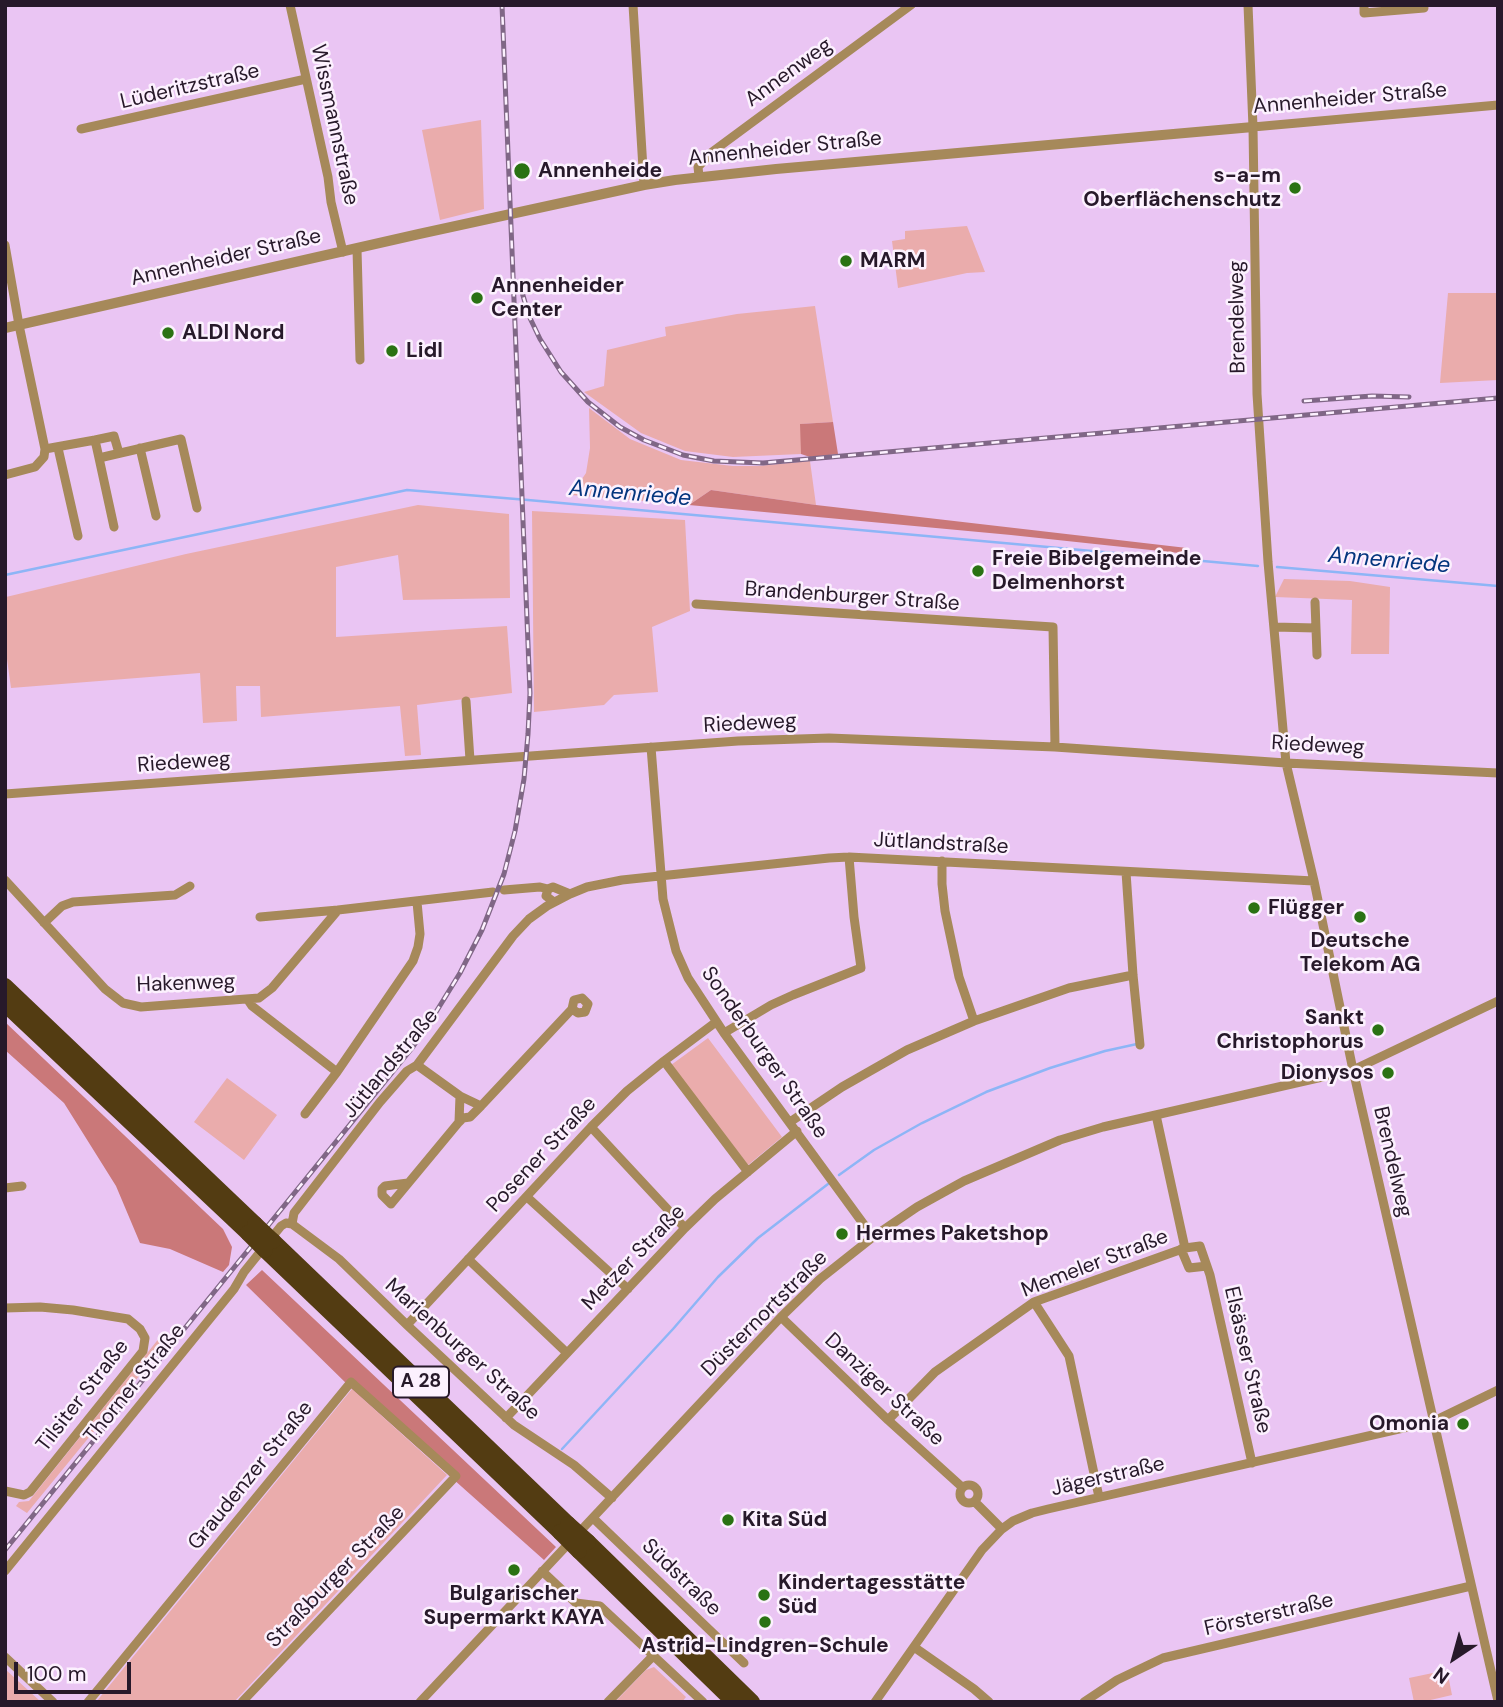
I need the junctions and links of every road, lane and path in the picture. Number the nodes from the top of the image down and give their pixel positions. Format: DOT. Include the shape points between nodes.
graph roads {
  1 [pos="290,5"];
  2 [pos="633,5"];
  3 [pos="911,5"];
  4 [pos="1248,5"];
  5 [pos="1364,5"];
  6 [pos="1424,8"];
  7 [pos="306,79"];
  8 [pos="1498,105"];
  9 [pos="1252,127"];
  10 [pos="81,129"];
  11 [pos="699,176"];
  12 [pos="644,185"];
  13 [pos="5,245"];
  14 [pos="357,249"];
  15 [pos="344,251"];
  16 [pos="19,325"];
  17 [pos="5,328"];
  18 [pos="360,360"];
  19 [pos="94,440"];
  20 [pos="58,448"];
  21 [pos="140,448"];
  22 [pos="45,449"];
  23 [pos="119,453"];
  24 [pos="99,458"];
  25 [pos="5,475"];
  26 [pos="197,508"];
  27 [pos="156,516"];
  28 [pos="114,527"];
  29 [pos="78,536"];
  30 [pos="1315,602"];
  31 [pos="696,604"];
  32 [pos="1274,627"];
  33 [pos="1316,628"];
  34 [pos="1317,655"];
  35 [pos="466,701"];
  36 [pos="651,747"];
  37 [pos="1055,747"];
  38 [pos="470,760"];
  39 [pos="1286,762"];
  40 [pos="1498,774"];
  41 [pos="5,794"];
  42 [pos="849,858"];
  43 [pos="942,861"];
  44 [pos="1126,872"];
  45 [pos="661,876"];
  46 [pos="5,880"];
  47 [pos="1314,881"];
  48 [pos="190,886"];
  49 [pos="548,889"];
  50 [pos="504,890"];
  51 [pos="493,892"];
  52 [pos="570,894"];
  53 [pos="417,902"];
  54 [pos="554,902"];
  55 [pos="338,909"];
  56 [pos="260,917"];
  57 [pos="44,923"];
  58 [pos="1133,975"];
  59 [pos="5,986"];
  60 [pos="248,1000"];
  61 [pos="1498,1002"];
  62 [pos="5,1004"];
  63 [pos="572,1009"];
  64 [pos="974,1021"];
  65 [pos="716,1022"];
  66 [pos="724,1033"];
  67 [pos="1140,1045"];
  68 [pos="664,1061"];
  69 [pos="417,1065"];
  70 [pos="1353,1070"];
  71 [pos="337,1072"];
  72 [pos="460,1096"];
  73 [pos="481,1105"];
  74 [pos="305,1114"];
  75 [pos="1156,1115"];
  76 [pos="459,1122"];
  77 [pos="790,1122"];
  78 [pos="591,1127"];
  79 [pos="797,1131"];
  80 [pos="748,1172"];
  81 [pos="408,1183"];
  82 [pos="22,1186"];
  83 [pos="5,1188"];
  84 [pos="527,1196"];
  85 [pos="292,1224"];
  86 [pos="685,1228"];
  87 [pos="251,1229"];
  88 [pos="873,1237"];
  89 [pos="1183,1249"];
  90 [pos="468,1259"];
  91 [pos="1207,1266"];
  92 [pos="628,1289"];
  93 [pos="1034,1302"];
  94 [pos="5,1308"];
  95 [pos="781,1317"];
  96 [pos="407,1325"];
  97 [pos="567,1353"];
  98 [pos="1498,1390"];
  99 [pos="506,1418"];
  100 [pos="888,1420"];
  101 [pos="1434,1421"];
  102 [pos="1252,1463"];
  103 [pos="456,1476"];
  104 [pos="5,1491"];
  105 [pos="1099,1497"];
  106 [pos="612,1498"];
  107 [pos="593,1518"];
  108 [pos="1002,1528"];
  109 [pos="583,1547"];
  110 [pos="5,1571"];
  111 [pos="542,1572"];
  112 [pos="1471,1586"];
  113 [pos="914,1647"];
  114 [pos="654,1655"];
  115 [pos="5,1657"];
  116 [pos="744,1663"];
  117 [pos="1498,1701"];
  118 [pos="53,1702"];
  119 [pos="89,1702"];
  120 [pos="242,1702"];
  121 [pos="420,1702"];
  122 [pos="608,1702"];
  123 [pos="703,1702"];
  124 [pos="734,1702"];
  125 [pos="752,1702"];
  126 [pos="875,1702"];
  127 [pos="989,1702"];
  128 [pos="1084,1702"];
  1 -- 7 [label="street, Wissmannstraße"];
  2 -- 12 [label="street"];
  3 -- 11 [label="street, Annenweg" via="712,152 698,167"];
  4 -- 9 [label="street, Brendelweg"];
  5 -- 6 [label="street" via="1364,13"];
  7 -- 10 [label="street, Lüderitzstraße"];
  7 -- 15 [label="street, Wissmannstraße"];
  8 -- 9 [label="street, Annenheider Straße"];
  9 -- 11 [label="street, Annenheider Straße"];
  9 -- 32 [label="street, Brendelweg" via="1257,394"];
  11 -- 12 [label="street, Annenheider Straße"];
  12 -- 14 [label="street, Annenheider Straße"];
  13 -- 16 [label="street"];
  14 -- 15 [label="street, Annenheider Straße"];
  14 -- 18 [label="street"];
  15 -- 16 [label="street, Annenheider Straße"];
  16 -- 17 [label="street, Annenheider Straße"];
  16 -- 22 [label="street"];
  19 -- 20 [label="street"];
  19 -- 23 [label="street" via="114,436"];
  19 -- 24 [label="street"];
  20 -- 22 [label="street"];
  20 -- 29 [label="street"];
  21 -- 23 [label="street"];
  21 -- 26 [label="street" via="181,439"];
  21 -- 27 [label="street"];
  22 -- 25 [label="street" via="35,467"];
  23 -- 24 [label="street"];
  24 -- 28 [label="street"];
  30 -- 33 [label="street"];
  31 -- 37 [label="street, Brandenburger Straße" via="1053,627"];
  32 -- 33 [label="street"];
  32 -- 39 [label="street, Brendelweg"];
  33 -- 34 [label="street"];
  35 -- 38 [label="street"];
  36 -- 37 [label="street, Riedeweg" via="829,738"];
  36 -- 38 [label="street, Riedeweg"];
  36 -- 45 [label="street, Sonderburger Straße"];
  37 -- 39 [label="street, Riedeweg"];
  38 -- 41 [label="street, Riedeweg"];
  39 -- 40 [label="street, Riedeweg"];
  39 -- 47 [label="street, Brendelweg"];
  42 -- 43 [label="street, Jütlandstraße"];
  42 -- 45 [label="street, Jütlandstraße"];
  42 -- 66 [label="street" via="861,968 771,1005"];
  43 -- 44 [label="street, Jütlandstraße"];
  43 -- 64 [label="street" via="945,912"];
  44 -- 47 [label="street, Jütlandstraße"];
  44 -- 58 [label="street"];
  45 -- 52 [label="street, Jütlandstraße" via="604,883"];
  45 -- 65 [label="street, Sonderburger Straße" via="676,951"];
  46 -- 57 [label="street, Hakenweg"];
  47 -- 70 [label="street, Brendelweg"];
  48 -- 57 [label="street" via="175,895 73,902"];
  49 -- 50 [label="street"];
  49 -- 52 [label="street"];
  49 -- 54 [label="street" via="546,897"];
  51 -- 53 [label="street"];
  52 -- 54 [label="street, Jütlandstraße"];
  53 -- 55 [label="street"];
  53 -- 71 [label="street" via="420,934 413,961"];
  54 -- 69 [label="street, Jütlandstraße" via="528,919 513,936"];
  55 -- 56 [label="street"];
  55 -- 60 [label="street, Hakenweg" via="272,988"];
  57 -- 60 [label="street, Hakenweg" via="123,1003 141,1007"];
  58 -- 64 [label="street" via="1069,988"];
  58 -- 67 [label="street"];
  59 -- 87 [label="highway, A 28"];
  60 -- 71 [label="street"];
  61 -- 70 [label="street, Düsternortstraße"];
  62 -- 87 [label="highway, A 28"];
  63 -- 73 [label="street"];
  64 -- 77 [label="street" via="907,1050"];
  65 -- 66 [label="street, Sonderburger Straße"];
  65 -- 68 [label="street, Posener Straße"];
  66 -- 77 [label="street, Sonderburger Straße"];
  68 -- 78 [label="street, Posener Straße"];
  68 -- 80 [label="street"];
  69 -- 72 [label="street"];
  69 -- 85 [label="street, Jütlandstraße" via="380,1102 294,1213"];
  70 -- 75 [label="street, Düsternortstraße"];
  70 -- 101 [label="street, Brendelweg"];
  71 -- 74 [label="street"];
  72 -- 73 [label="street"];
  72 -- 76 [label="street"];
  73 -- 76 [label="street"];
  75 -- 88 [label="street, Düsternortstraße" via="1059,1140 964,1181"];
  75 -- 89 [label="street"];
  76 -- 81 [label="street"];
  77 -- 79 [label="street, Sonderburger Straße"];
  78 -- 84 [label="street, Posener Straße"];
  78 -- 86 [label="street"];
  79 -- 80 [label="street, Metzer Straße"];
  79 -- 88 [label="street, Sonderburger Straße"];
  80 -- 86 [label="street, Metzer Straße"];
  82 -- 83 [label="street"];
  84 -- 90 [label="street, Posener Straße"];
  84 -- 92 [label="street"];
  85 -- 96 [label="street, Marienburger Straße" via="339,1259"];
  85 -- 110 [label="street, Thorner Straße" via="281,1226"];
  86 -- 92 [label="street, Metzer Straße"];
  87 -- 109 [label="highway, A 28, bridge"];
  88 -- 95 [label="street, Düsternortstraße"];
  89 -- 91 [label="street, Elsässer Straße" via="1189,1268"];
  89 -- 91 [label="street, Elsässer Straße" via="1200,1246"];
  89 -- 93 [label="street, Memeler Straße"];
  90 -- 96 [label="street, Posener Straße"];
  90 -- 97 [label="street"];
  91 -- 102 [label="street, Elsässer Straße"];
  92 -- 97 [label="street, Metzer Straße"];
  93 -- 100 [label="street, Memeler Straße" via="935,1372"];
  93 -- 105 [label="street" via="1069,1356"];
  94 -- 104 [label="street, Tilsiter Straße" via="40,1307 128,1319 145,1338 143,1352 30,1492"];
  95 -- 100 [label="street, Danziger Straße"];
  95 -- 106 [label="street, Düsternortstraße"];
  96 -- 99 [label="street, Marienburger Straße"];
  97 -- 99 [label="street, Metzer Straße"];
  98 -- 101 [label="street, Jägerstraße"];
  99 -- 106 [label="street, Marienburger Straße"];
  100 -- 108 [label="street, Danziger Straße" via="962,1487 961,1499 975,1502"];
  101 -- 102 [label="street, Jägerstraße"];
  101 -- 112 [label="street, Brendelweg"];
  102 -- 105 [label="street, Jägerstraße"];
  103 -- 119 [label="street, Graudenzer Straße" via="351,1382"];
  103 -- 120 [label="street, Straßburger Straße"];
  105 -- 108 [label="street, Jägerstraße" via="1032,1513"];
  106 -- 107 [label="street, Düsternortstraße"];
  107 -- 111 [label="street, Düsternortstraße"];
  107 -- 116 [label="street, Südstraße"];
  108 -- 113 [label="street, Jägerstraße"];
  109 -- 124 [label="highway, A 28"];
  109 -- 125 [label="highway, A 28"];
  111 -- 114 [label="street" via="576,1603 600,1606"];
  111 -- 121 [label="street, Düsternortstraße"];
  112 -- 117 [label="street, Brendelweg"];
  112 -- 128 [label="street, Försterstraße" via="1163,1658 1117,1679"];
  113 -- 126 [label="street, Jägerstraße"];
  113 -- 127 [label="street"];
  114 -- 122 [label="street"];
  114 -- 123 [label="street"];
  115 -- 118 [label="street"];
}
